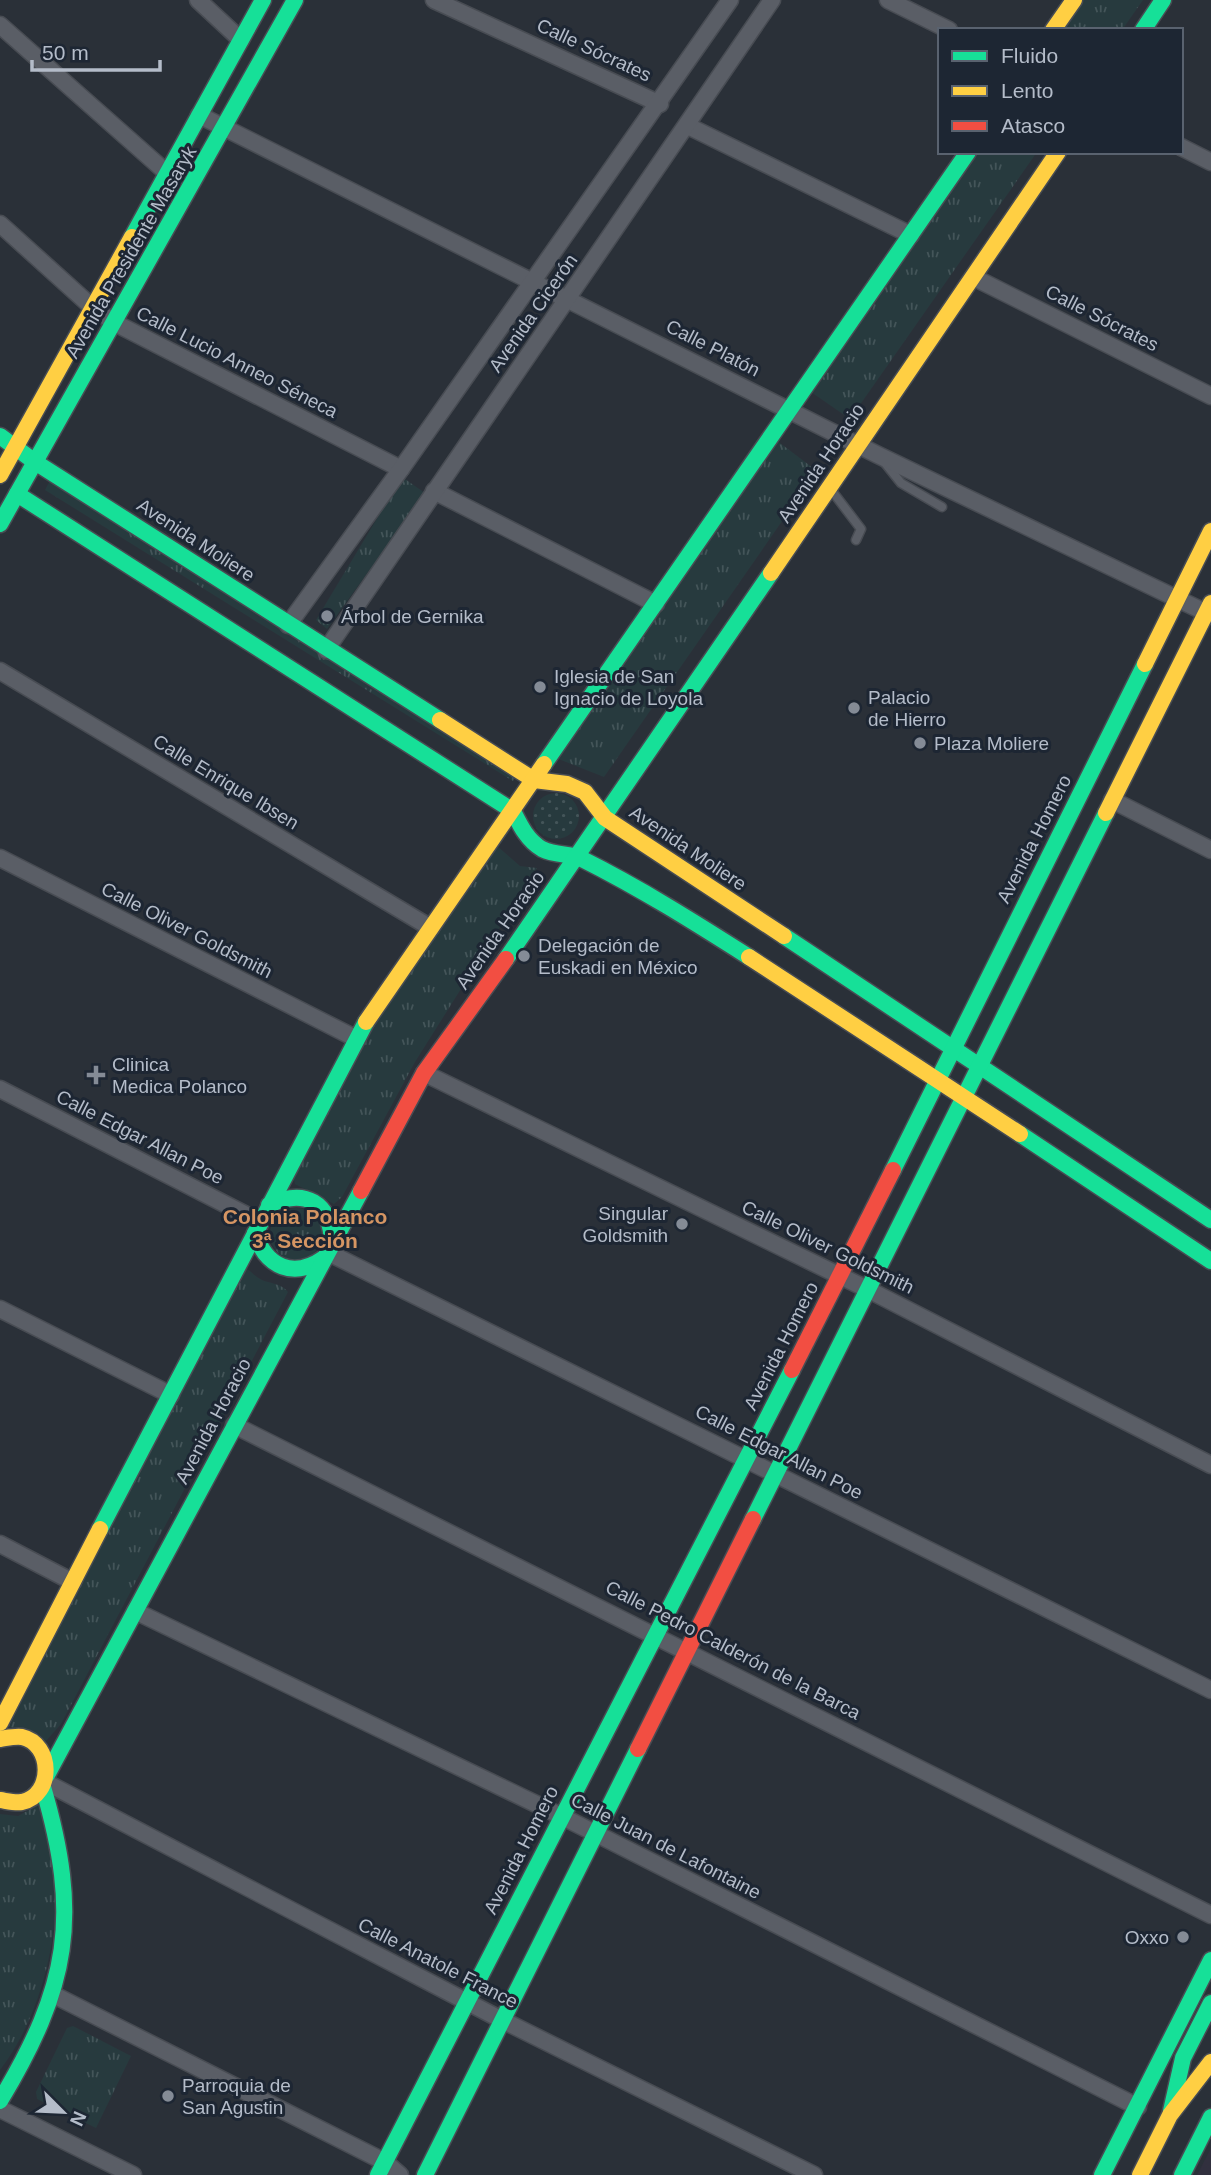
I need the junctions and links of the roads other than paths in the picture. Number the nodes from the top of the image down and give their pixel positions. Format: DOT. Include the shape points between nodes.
graph roads {
  1 [pos="198,0"];
  2 [pos="263,0"];
  3 [pos="295,0"];
  4 [pos="434,0"];
  5 [pos="730,0"];
  6 [pos="772,0"];
  7 [pos="888,0"];
  8 [pos="1074,0"];
  9 [pos="1163,0"];
  10 [pos="0,25"];
  11 [pos="945,28"];
  12 [pos="1055,28"];
  13 [pos="1144,28"];
  14 [pos="240,40"];
  15 [pos="660,104"];
  16 [pos="199,115"];
  17 [pos="688,126"];
  18 [pos="226,128"];
  19 [pos="1183,148"];
  20 [pos="967,154"];
  21 [pos="1057,154"];
  22 [pos="1211,162"];
  23 [pos="167,173"];
  24 [pos="0,224"];
  25 [pos="911,235"];
  26 [pos="973,276"];
  27 [pos="533,282"];
  28 [pos="569,299"];
  29 [pos="92,307"];
  30 [pos="115,323"];
  31 [pos="1211,396"];
  32 [pos="790,411"];
  33 [pos="0,436"];
  34 [pos="858,445"];
  35 [pos="15,449"];
  36 [pos="878,455"];
  37 [pos="35,462"];
  38 [pos="401,469"];
  39 [pos="0,475"];
  40 [pos="830,487"];
  41 [pos="434,491"];
  42 [pos="18,494"];
  43 [pos="942,507"];
  44 [pos="0,524"];
  45 [pos="1211,531"];
  46 [pos="856,540"];
  47 [pos="1178,598"];
  48 [pos="656,604"];
  49 [pos="1209,610"];
  50 [pos="288,625"];
  51 [pos="326,650"];
  52 [pos="0,671"];
  53 [pos="534,780"];
  54 [pos="1112,800"];
  55 [pos="513,811"];
  56 [pos="605,818"];
  57 [pos="1211,850"];
  58 [pos="578,857"];
  59 [pos="0,858"];
  60 [pos="431,928"];
  61 [pos="355,1038"];
  62 [pos="953,1049"];
  63 [pos="979,1066"];
  64 [pos="425,1073"];
  65 [pos="938,1079"];
  66 [pos="0,1089"];
  67 [pos="964,1096"];
  68 [pos="269,1205"];
  69 [pos="1211,1220"];
  70 [pos="258,1227"];
  71 [pos="328,1251"];
  72 [pos="1211,1261"];
  73 [pos="840,1276"];
  74 [pos="867,1289"];
  75 [pos="0,1309"];
  76 [pos="171,1395"];
  77 [pos="234,1425"];
  78 [pos="747,1459"];
  79 [pos="1211,1465"];
  80 [pos="774,1474"];
  81 [pos="0,1544"];
  82 [pos="73,1582"];
  83 [pos="135,1611"];
  84 [pos="655,1635"];
  85 [pos="685,1650"];
  86 [pos="1211,1690"];
  87 [pos="0,1723"];
  88 [pos="0,1739"];
  89 [pos="45,1781"];
  90 [pos="0,1800"];
  91 [pos="561,1816"];
  92 [pos="594,1834"];
  93 [pos="1211,1915"];
  94 [pos="1211,1959"];
  95 [pos="52,1994"];
  96 [pos="468,2002"];
  97 [pos="1211,2003"];
  98 [pos="500,2019"];
  99 [pos="1211,2062"];
  100 [pos="0,2101"];
  101 [pos="1138,2107"];
  102 [pos="0,2109"];
  103 [pos="1170,2115"];
  104 [pos="1211,2118"];
  105 [pos="382,2169"];
  106 [pos="133,2175"];
  107 [pos="400,2175"];
  108 [pos="425,2175"];
  109 [pos="814,2175"];
  110 [pos="1102,2175"];
  111 [pos="1140,2175"];
  112 [pos="1182,2175"];
  1 -- 14 [label="street"];
  2 -- 14 [label="street, Avenida Presidente Masaryk"];
  3 -- 18 [label="street, Avenida Presidente Masaryk"];
  4 -- 15 [label="street, Calle Sócrates"];
  5 -- 15 [label="street, Avenida Cicerón"];
  6 -- 17 [label="street, Avenida Cicerón"];
  7 -- 11 [label="street"];
  8 -- 12 [label="street"];
  9 -- 13 [label="street"];
  10 -- 23 [label="street"];
  14 -- 16 [label="street, Avenida Presidente Masaryk"];
  15 -- 27 [label="street, Avenida Cicerón"];
  16 -- 18 [label="street, Calle Platón"];
  16 -- 23 [label="street, Avenida Presidente Masaryk"];
  17 -- 25 [label="street"];
  17 -- 28 [label="street, Avenida Cicerón"];
  18 -- 27 [label="street, Calle Platón"];
  18 -- 30 [label="street, Avenida Presidente Masaryk"];
  19 -- 22 [label="street"];
  20 -- 25 [label="street"];
  21 -- 26 [label="street, Avenida Horacio"];
  23 -- 29 [label="street, Avenida Presidente Masaryk"];
  24 -- 29 [label="street, Calle Lucio Anneo Séneca"];
  25 -- 32 [label="street"];
  26 -- 31 [label="street, Calle Sócrates"];
  26 -- 34 [label="street, Avenida Horacio"];
  27 -- 28 [label="street, Calle Platón"];
  27 -- 38 [label="street, Avenida Cicerón"];
  28 -- 32 [label="street, Calle Platón"];
  28 -- 41 [label="street, Avenida Cicerón"];
  29 -- 30 [label="street, Calle Lucio Anneo Séneca"];
  29 -- 35 [label="street, Avenida Presidente Masaryk"];
  30 -- 37 [label="street, Avenida Presidente Masaryk"];
  30 -- 38 [label="street, Calle Lucio Anneo Séneca"];
  32 -- 34 [label="street, Calle Platón"];
  32 -- 48 [label="street"];
  33 -- 35 [label="street, Avenida Moliere"];
  34 -- 36 [label="street, Calle Platón"];
  34 -- 40 [label="street, Avenida Horacio"];
  35 -- 37 [label="street, Avenida Moliere"];
  35 -- 39 [label="street, Avenida Presidente Masaryk"];
  36 -- 43 [label="lane" via="901,483"];
  36 -- 47 [label="street, Calle Platón"];
  37 -- 42 [label="street, Avenida Presidente Masaryk"];
  37 -- 50 [label="street, Avenida Moliere"];
  38 -- 50 [label="street, Avenida Cicerón"];
  40 -- 46 [label="lane" via="861,530"];
  40 -- 56 [label="street, Avenida Horacio"];
  41 -- 48 [label="street"];
  41 -- 51 [label="street, Avenida Cicerón"];
  42 -- 44 [label="street, Avenida Presidente Masaryk"];
  42 -- 55 [label="street"];
  45 -- 47 [label="street, Avenida Homero"];
  47 -- 49 [label="street, Calle Platón"];
  47 -- 62 [label="street, Avenida Homero"];
  48 -- 53 [label="street"];
  49 -- 54 [label="street"];
  50 -- 51 [label="street, Avenida Moliere"];
  51 -- 53 [label="street, Avenida Moliere"];
  52 -- 60 [label="street, Calle Enrique Ibsen"];
  53 -- 55 [label="street"];
  53 -- 56 [label="street, Avenida Moliere" via="561,781 580,788"];
  54 -- 57 [label="street"];
  54 -- 63 [label="street"];
  55 -- 58 [label="street" via="540,848 562,857"];
  55 -- 60 [label="street"];
  56 -- 58 [label="street, Avenida Horacio"];
  56 -- 62 [label="street, Avenida Moliere"];
  58 -- 64 [label="street, Avenida Horacio"];
  58 -- 65 [label="street" via="658,899"];
  59 -- 61 [label="street, Calle Oliver Goldsmith"];
  60 -- 61 [label="street"];
  61 -- 68 [label="street"];
  62 -- 63 [label="street, Avenida Moliere"];
  62 -- 65 [label="street, Avenida Homero"];
  63 -- 67 [label="street"];
  63 -- 69 [label="street, Avenida Moliere"];
  64 -- 71 [label="street, Avenida Horacio"];
  64 -- 73 [label="street, Calle Oliver Goldsmith"];
  65 -- 67 [label="street"];
  65 -- 73 [label="street, Avenida Homero"];
  66 -- 70 [label="street, Calle Edgar Allan Poe"];
  67 -- 72 [label="street"];
  67 -- 74 [label="street"];
  68 -- 70 [label="street"];
  68 -- 71 [label="street" via="294,1195 312,1199 328,1214 332,1228"];
  70 -- 71 [label="street" via="264,1256 282,1269 304,1269"];
  70 -- 76 [label="street"];
  71 -- 77 [label="street, Avenida Horacio"];
  71 -- 78 [label="street, Calle Edgar Allan Poe"];
  73 -- 74 [label="street, Calle Oliver Goldsmith"];
  73 -- 78 [label="street, Avenida Homero"];
  74 -- 79 [label="street, Calle Oliver Goldsmith"];
  74 -- 80 [label="street"];
  75 -- 76 [label="street"];
  76 -- 82 [label="street"];
  77 -- 83 [label="street, Avenida Horacio"];
  77 -- 84 [label="street, Calle Pedro Calderón de la Barca"];
  78 -- 80 [label="street, Calle Edgar Allan Poe"];
  78 -- 84 [label="street, Avenida Homero"];
  80 -- 85 [label="street"];
  80 -- 86 [label="street, Calle Edgar Allan Poe"];
  81 -- 82 [label="street"];
  82 -- 87 [label="street"];
  83 -- 89 [label="street, Avenida Horacio"];
  83 -- 91 [label="street, Calle Juan de Lafontaine"];
  84 -- 85 [label="street, Calle Pedro Calderón de la Barca"];
  84 -- 91 [label="street, Avenida Homero"];
  85 -- 92 [label="street"];
  85 -- 93 [label="street, Calle Pedro Calderón de la Barca"];
  88 -- 89 [label="street" via="31,1740 43,1753"];
  89 -- 90 [label="street" via="37,1794 19,1803"];
  89 -- 95 [label="street" via="65,1865 68,1904 66,1946"];
  89 -- 96 [label="street, Calle Anatole France"];
  91 -- 92 [label="street, Calle Juan de Lafontaine"];
  91 -- 96 [label="street, Avenida Homero"];
  92 -- 98 [label="street"];
  92 -- 101 [label="street, Calle Juan de Lafontaine"];
  94 -- 101 [label="street"];
  95 -- 100 [label="street" via="29,2052"];
  95 -- 105 [label="street"];
  96 -- 98 [label="street, Calle Anatole France"];
  96 -- 105 [label="street, Avenida Homero"];
  97 -- 103 [label="street" via="1183,2059"];
  98 -- 108 [label="street"];
  98 -- 109 [label="street, Calle Anatole France"];
  99 -- 103 [label="street"];
  101 -- 110 [label="street"];
  102 -- 106 [label="street"];
  103 -- 111 [label="street"];
  104 -- 112 [label="street"];
  105 -- 107 [label="street"];
}
